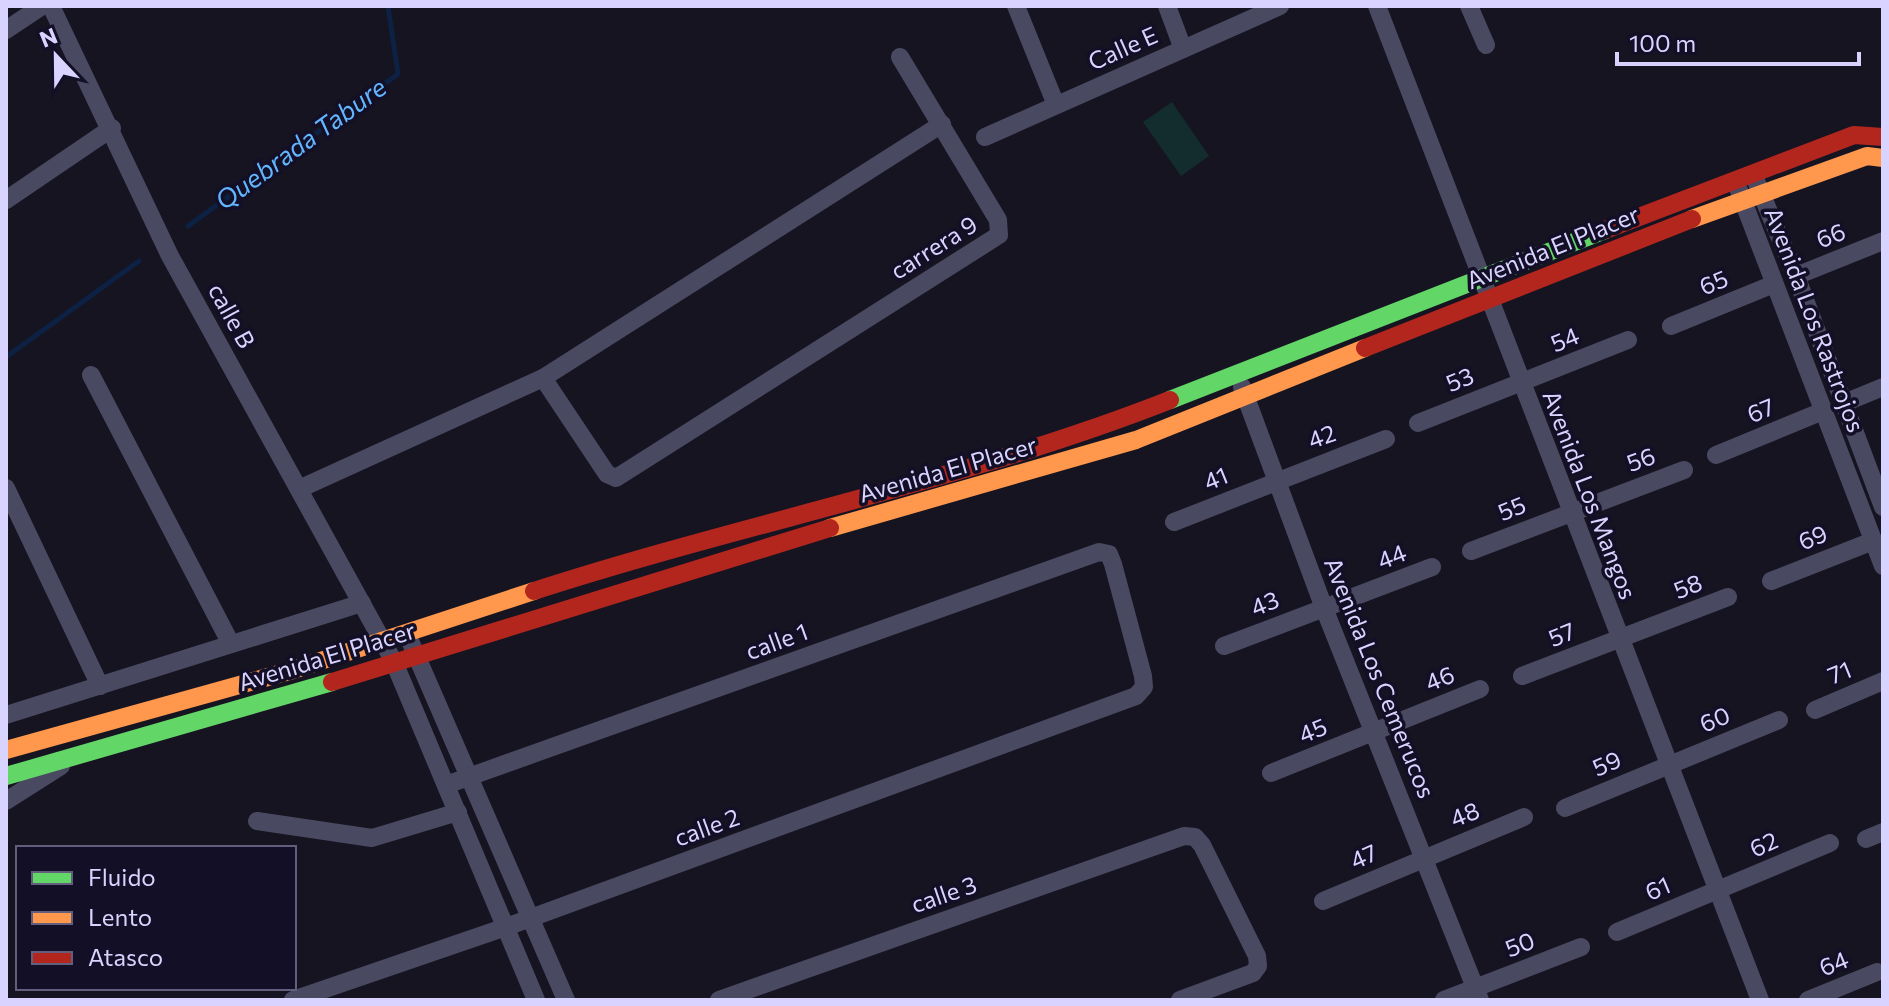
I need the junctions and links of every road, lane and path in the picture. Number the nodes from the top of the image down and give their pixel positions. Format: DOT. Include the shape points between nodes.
graph roads {
  1 [pos="42,6"];
  2 [pos="51,6"];
  3 [pos="1016,6"];
  4 [pos="1167,6"];
  5 [pos="1280,6"];
  6 [pos="1377,6"];
  7 [pos="1469,6"];
  8 [pos="6,30"];
  9 [pos="1486,45"];
  10 [pos="1183,49"];
  11 [pos="900,57"];
  12 [pos="1056,105"];
  13 [pos="942,124"];
  14 [pos="112,128"];
  15 [pos="985,137"];
  16 [pos="1883,137"];
  17 [pos="1883,158"];
  18 [pos="1744,177"];
  19 [pos="1762,195"];
  20 [pos="6,200"];
  21 [pos="1744,202"];
  22 [pos="1883,241"];
  23 [pos="1796,276"];
  24 [pos="1480,279"];
  25 [pos="1774,284"];
  26 [pos="1489,300"];
  27 [pos="1671,326"];
  28 [pos="1628,340"];
  29 [pos="1236,373"];
  30 [pos="91,375"];
  31 [pos="543,378"];
  32 [pos="1520,383"];
  33 [pos="1883,387"];
  34 [pos="1246,396"];
  35 [pos="1844,403"];
  36 [pos="1823,411"];
  37 [pos="1418,423"];
  38 [pos="1386,439"];
  39 [pos="1716,455"];
  40 [pos="1684,470"];
  41 [pos="1275,480"];
  42 [pos="6,488"];
  43 [pos="299,489"];
  44 [pos="1883,507"];
  45 [pos="1570,512"];
  46 [pos="1174,522"];
  47 [pos="1873,541"];
  48 [pos="1471,551"];
  49 [pos="1883,566"];
  50 [pos="1432,567"];
  51 [pos="1771,581"];
  52 [pos="1728,597"];
  53 [pos="362,603"];
  54 [pos="1324,608"];
  55 [pos="407,634"];
  56 [pos="1619,638"];
  57 [pos="383,641"];
  58 [pos="231,644"];
  59 [pos="1224,646"];
  60 [pos="416,654"];
  61 [pos="394,662"];
  62 [pos="1522,676"];
  63 [pos="1883,681"];
  64 [pos="100,686"];
  65 [pos="1480,689"];
  66 [pos="1136,696"];
  67 [pos="1815,710"];
  68 [pos="6,715"];
  69 [pos="1779,720"];
  70 [pos="1373,733"];
  71 [pos="6,750"];
  72 [pos="80,755"];
  73 [pos="1669,764"];
  74 [pos="1271,773"];
  75 [pos="6,776"];
  76 [pos="472,777"];
  77 [pos="446,785"];
  78 [pos="6,801"];
  79 [pos="1565,808"];
  80 [pos="458,812"];
  81 [pos="1524,817"];
  82 [pos="257,821"];
  83 [pos="1830,843"];
  84 [pos="1424,858"];
  85 [pos="1718,891"];
  86 [pos="1323,901"];
  87 [pos="532,918"];
  88 [pos="506,927"];
  89 [pos="1617,932"];
  90 [pos="1581,947"];
  91 [pos="1877,972"];
  92 [pos="769,991"];
  93 [pos="1478,994"];
  94 [pos="293,1000"];
  95 [pos="536,1000"];
  96 [pos="566,1000"];
  97 [pos="719,1000"];
  98 [pos="1180,1000"];
  99 [pos="1444,1000"];
  100 [pos="1760,1000"];
  101 [pos="1808,1000"];
  1 -- 8 [label="street"];
  2 -- 14 [label="street, calle B"];
  3 -- 12 [label="street"];
  4 -- 10 [label="street"];
  5 -- 10 [label="street, Calle E"];
  6 -- 24 [label="street, Avenida Los Mangos"];
  7 -- 9 [label="street"];
  10 -- 12 [label="street, Calle E"];
  11 -- 13 [label="street"];
  12 -- 15 [label="street, Calle E"];
  13 -- 31 [label="street"];
  13 -- 31 [label="street, carrera 9" via="1001,228 999,235 616,478 607,474"];
  14 -- 20 [label="street"];
  14 -- 43 [label="street, calle B" via="170,256"];
  16 -- 18 [label="street, Avenida El Placer" via="1854,135"];
  17 -- 19 [label="street, Avenida El Placer" via="1867,156"];
  18 -- 19 [label="street, Avenida Los Rastrojos"];
  18 -- 21 [label="street, Avenida Los Rastrojos"];
  18 -- 24 [label="street, Avenida El Placer"];
  19 -- 21 [label="street, Avenida El Placer"];
  19 -- 23 [label="street, Avenida Los Rastrojos"];
  21 -- 25 [label="street, Avenida Los Rastrojos"];
  21 -- 26 [label="street, Avenida El Placer"];
  22 -- 23 [label="street, 66"];
  23 -- 35 [label="street, Avenida Los Rastrojos"];
  24 -- 26 [label="street, Avenida Los Mangos"];
  24 -- 29 [label="street, Avenida El Placer"];
  25 -- 27 [label="street, 65"];
  25 -- 36 [label="street, Avenida Los Rastrojos"];
  26 -- 32 [label="street, Avenida Los Mangos"];
  26 -- 34 [label="street, Avenida El Placer"];
  28 -- 32 [label="street, 54"];
  29 -- 34 [label="street, Avenida Los Cemerucos"];
  29 -- 55 [label="street, Avenida El Placer" via="1132,415 999,457 621,563"];
  30 -- 58 [label="street"];
  31 -- 43 [label="street"];
  32 -- 37 [label="street, 53"];
  32 -- 45 [label="street, Avenida Los Mangos"];
  33 -- 35 [label="street"];
  34 -- 41 [label="street, Avenida Los Cemerucos"];
  34 -- 60 [label="street, Avenida El Placer" via="1136,440"];
  35 -- 44 [label="street, Avenida Los Rastrojos"];
  36 -- 39 [label="street, 67"];
  36 -- 47 [label="street, Avenida Los Rastrojos"];
  38 -- 41 [label="street, 42"];
  40 -- 45 [label="street, 56"];
  41 -- 46 [label="street, 41"];
  41 -- 54 [label="street, Avenida Los Cemerucos"];
  42 -- 64 [label="street"];
  43 -- 53 [label="street, calle B"];
  45 -- 48 [label="street, 55"];
  45 -- 56 [label="street, Avenida Los Mangos"];
  47 -- 49 [label="street, Avenida Los Rastrojos"];
  47 -- 51 [label="street, 69"];
  50 -- 54 [label="street, 44"];
  52 -- 56 [label="street, 58"];
  53 -- 57 [label="street, calle B"];
  53 -- 58 [label="street"];
  54 -- 59 [label="street, 43"];
  54 -- 70 [label="street, Avenida Los Cemerucos"];
  55 -- 57 [label="street, Avenida El Placer"];
  55 -- 60 [label="street"];
  56 -- 62 [label="street, 57"];
  56 -- 73 [label="street, Avenida Los Mangos"];
  57 -- 61 [label="street, calle B"];
  57 -- 71 [label="street, Avenida El Placer"];
  58 -- 64 [label="street"];
  60 -- 61 [label="street, Avenida El Placer"];
  60 -- 76 [label="street"];
  61 -- 72 [label="street, Avenida El Placer"];
  61 -- 77 [label="street, calle B"];
  63 -- 67 [label="street, 71"];
  64 -- 68 [label="street"];
  65 -- 70 [label="street, 46"];
  66 -- 76 [label="street, calle 1" via="1144,687 1143,676 1113,564 1109,554 1099,552"];
  66 -- 87 [label="street, calle 2"];
  69 -- 73 [label="street, 60"];
  70 -- 74 [label="street, 45"];
  70 -- 84 [label="street, Avenida Los Cemerucos"];
  72 -- 75 [label="street, Avenida El Placer"];
  72 -- 78 [label="street"];
  73 -- 79 [label="street, 59"];
  73 -- 85 [label="street, Avenida Los Mangos"];
  76 -- 77 [label="street, calle 1"];
  76 -- 87 [label="street"];
  77 -- 80 [label="street, calle B"];
  80 -- 82 [label="street" via="372,838"];
  80 -- 88 [label="street, calle B"];
  81 -- 84 [label="street, 48"];
  83 -- 85 [label="street, 62"];
  84 -- 86 [label="street, 47"];
  84 -- 93 [label="street, Avenida Los Cemerucos"];
  85 -- 89 [label="street, 61"];
  85 -- 100 [label="street, Avenida Los Mangos"];
  87 -- 88 [label="street, calle 2"];
  87 -- 96 [label="street"];
  88 -- 94 [label="street, calle 2"];
  88 -- 95 [label="street, calle B"];
  90 -- 93 [label="street, 50"];
  91 -- 101 [label="street, 64"];
  92 -- 97 [label="street, calle 3"];
  92 -- 98 [label="street, calle 3" via="1184,836 1195,837 1209,858 1258,966 1253,973"];
  93 -- 99 [label="street, 50"];
}
